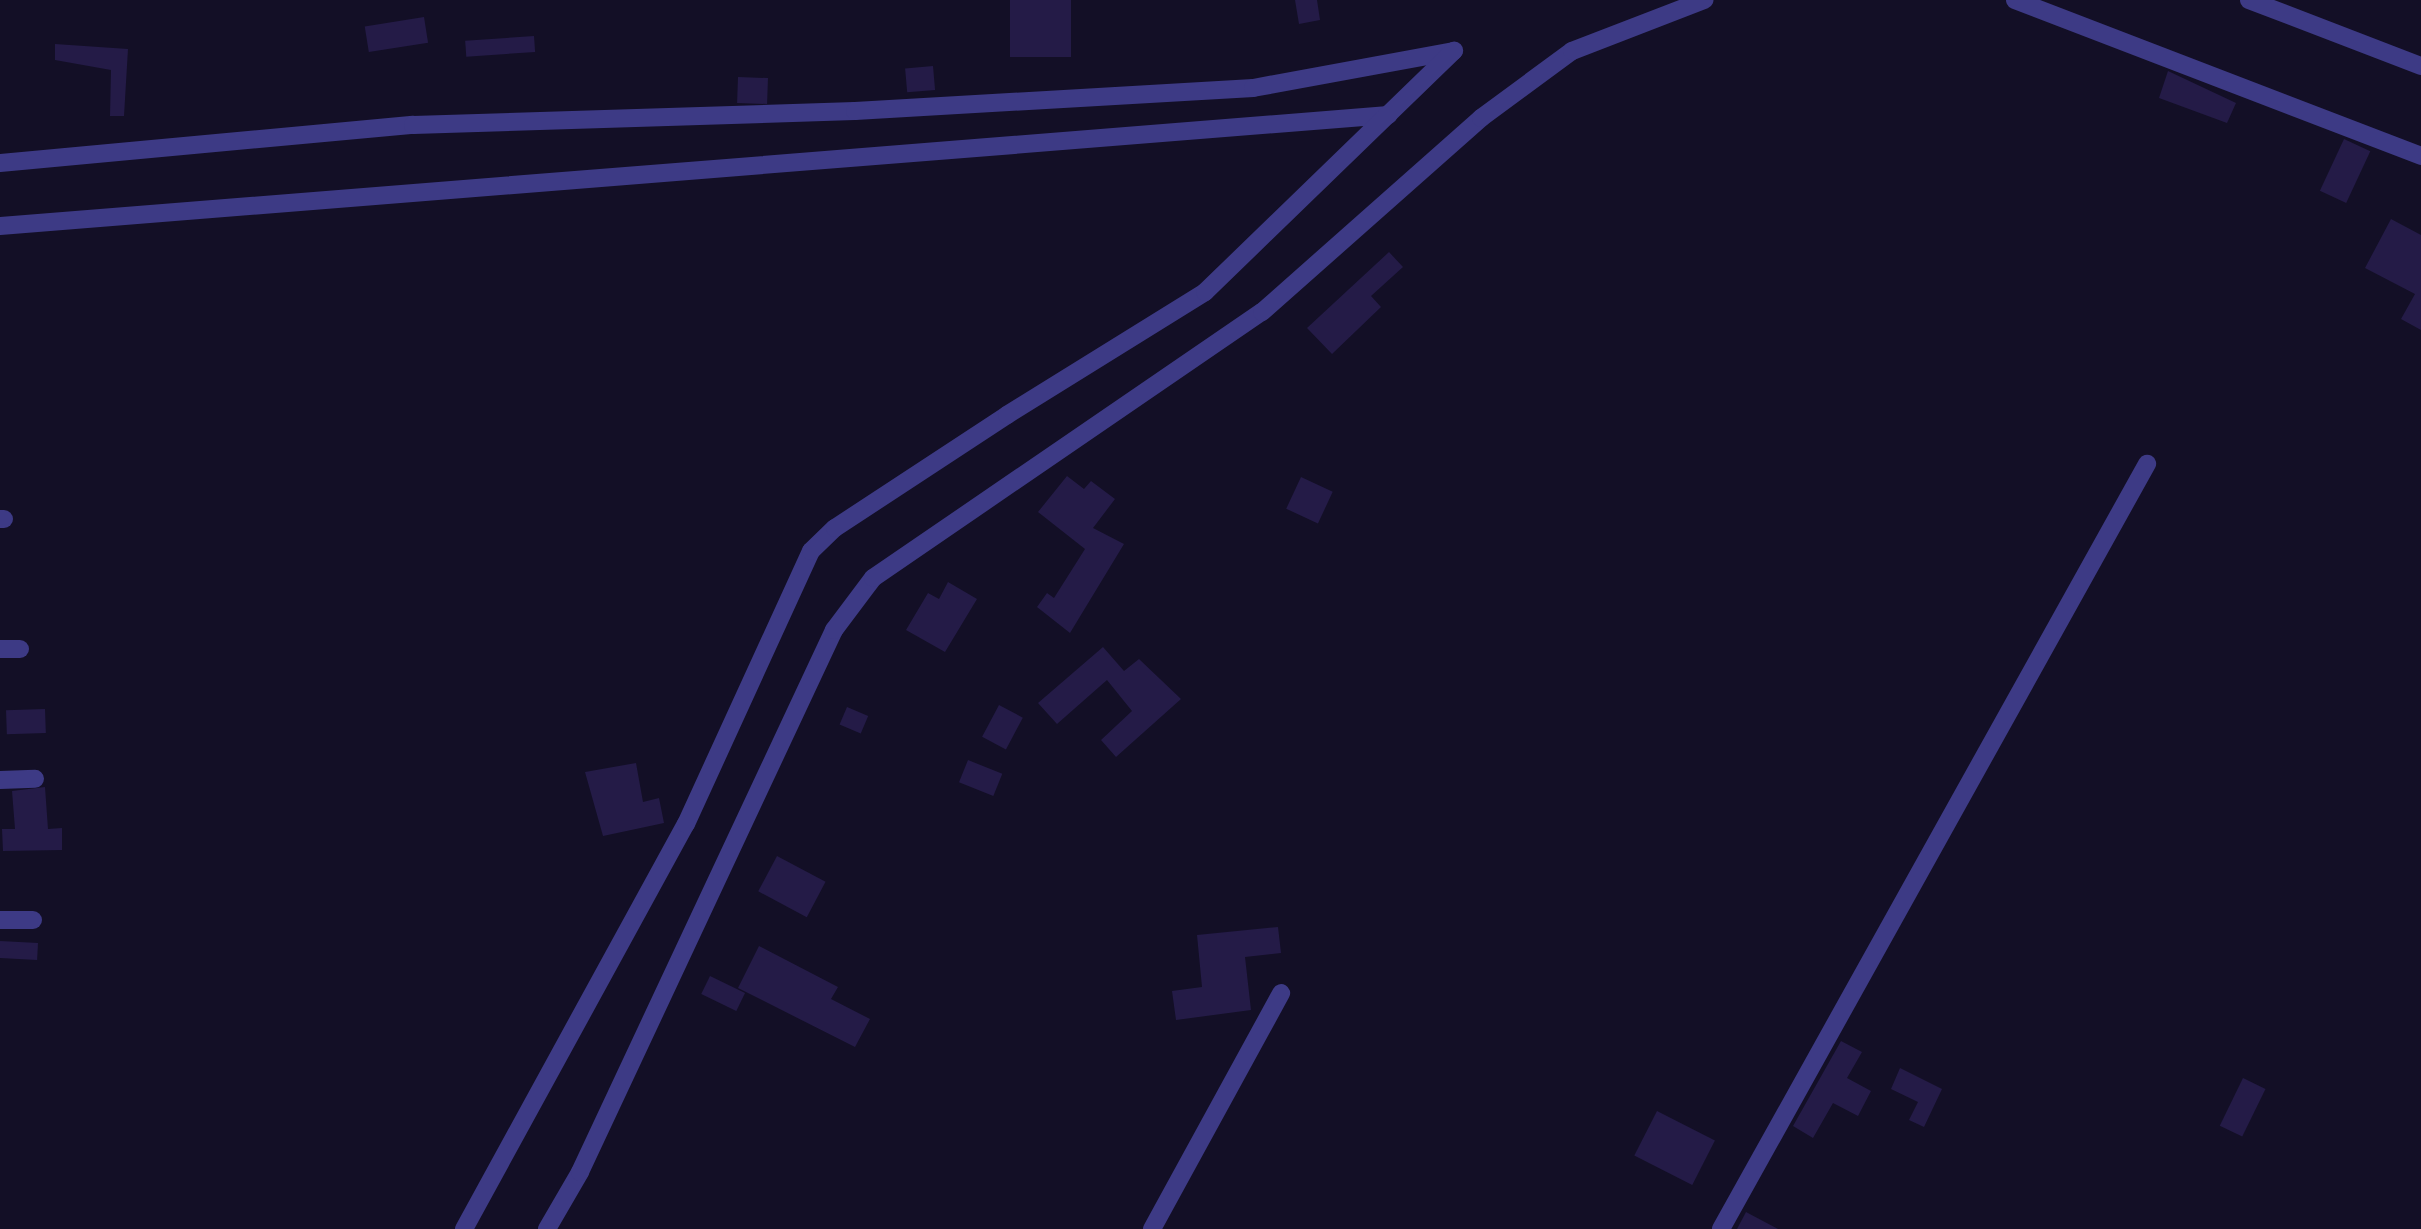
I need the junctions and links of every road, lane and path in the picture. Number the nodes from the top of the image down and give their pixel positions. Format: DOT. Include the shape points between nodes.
graph roads {
  1 [pos="1704,0"];
  2 [pos="2015,0"];
  3 [pos="2249,0"];
  4 [pos="2421,66"];
  5 [pos="1389,115"];
  6 [pos="2421,156"];
  7 [pos="0,163"];
  8 [pos="0,226"];
  9 [pos="2147,464"];
  10 [pos="0,649"];
  11 [pos="20,649"];
  12 [pos="35,779"];
  13 [pos="0,780"];
  14 [pos="33,919"];
  15 [pos="0,920"];
  16 [pos="1281,993"];
  17 [pos="464,1229"];
  18 [pos="547,1229"];
  19 [pos="1152,1229"];
  20 [pos="1721,1229"];
  1 -- 18 [label="street" via="1572,51 1481,118 1262,312 873,578 834,630 580,1172"];
  2 -- 6 [label="street"];
  3 -- 4 [label="street"];
  5 -- 7 [label="street" via="1454,51 1253,88 856,111 413,125"];
  5 -- 8 [label="street"];
  5 -- 17 [label="street" via="1205,292 995,422 811,551 686,824"];
  9 -- 20 [label="street"];
  10 -- 11 [label="street"];
  12 -- 13 [label="street"];
  14 -- 15 [label="street"];
  16 -- 19 [label="street"];
}
